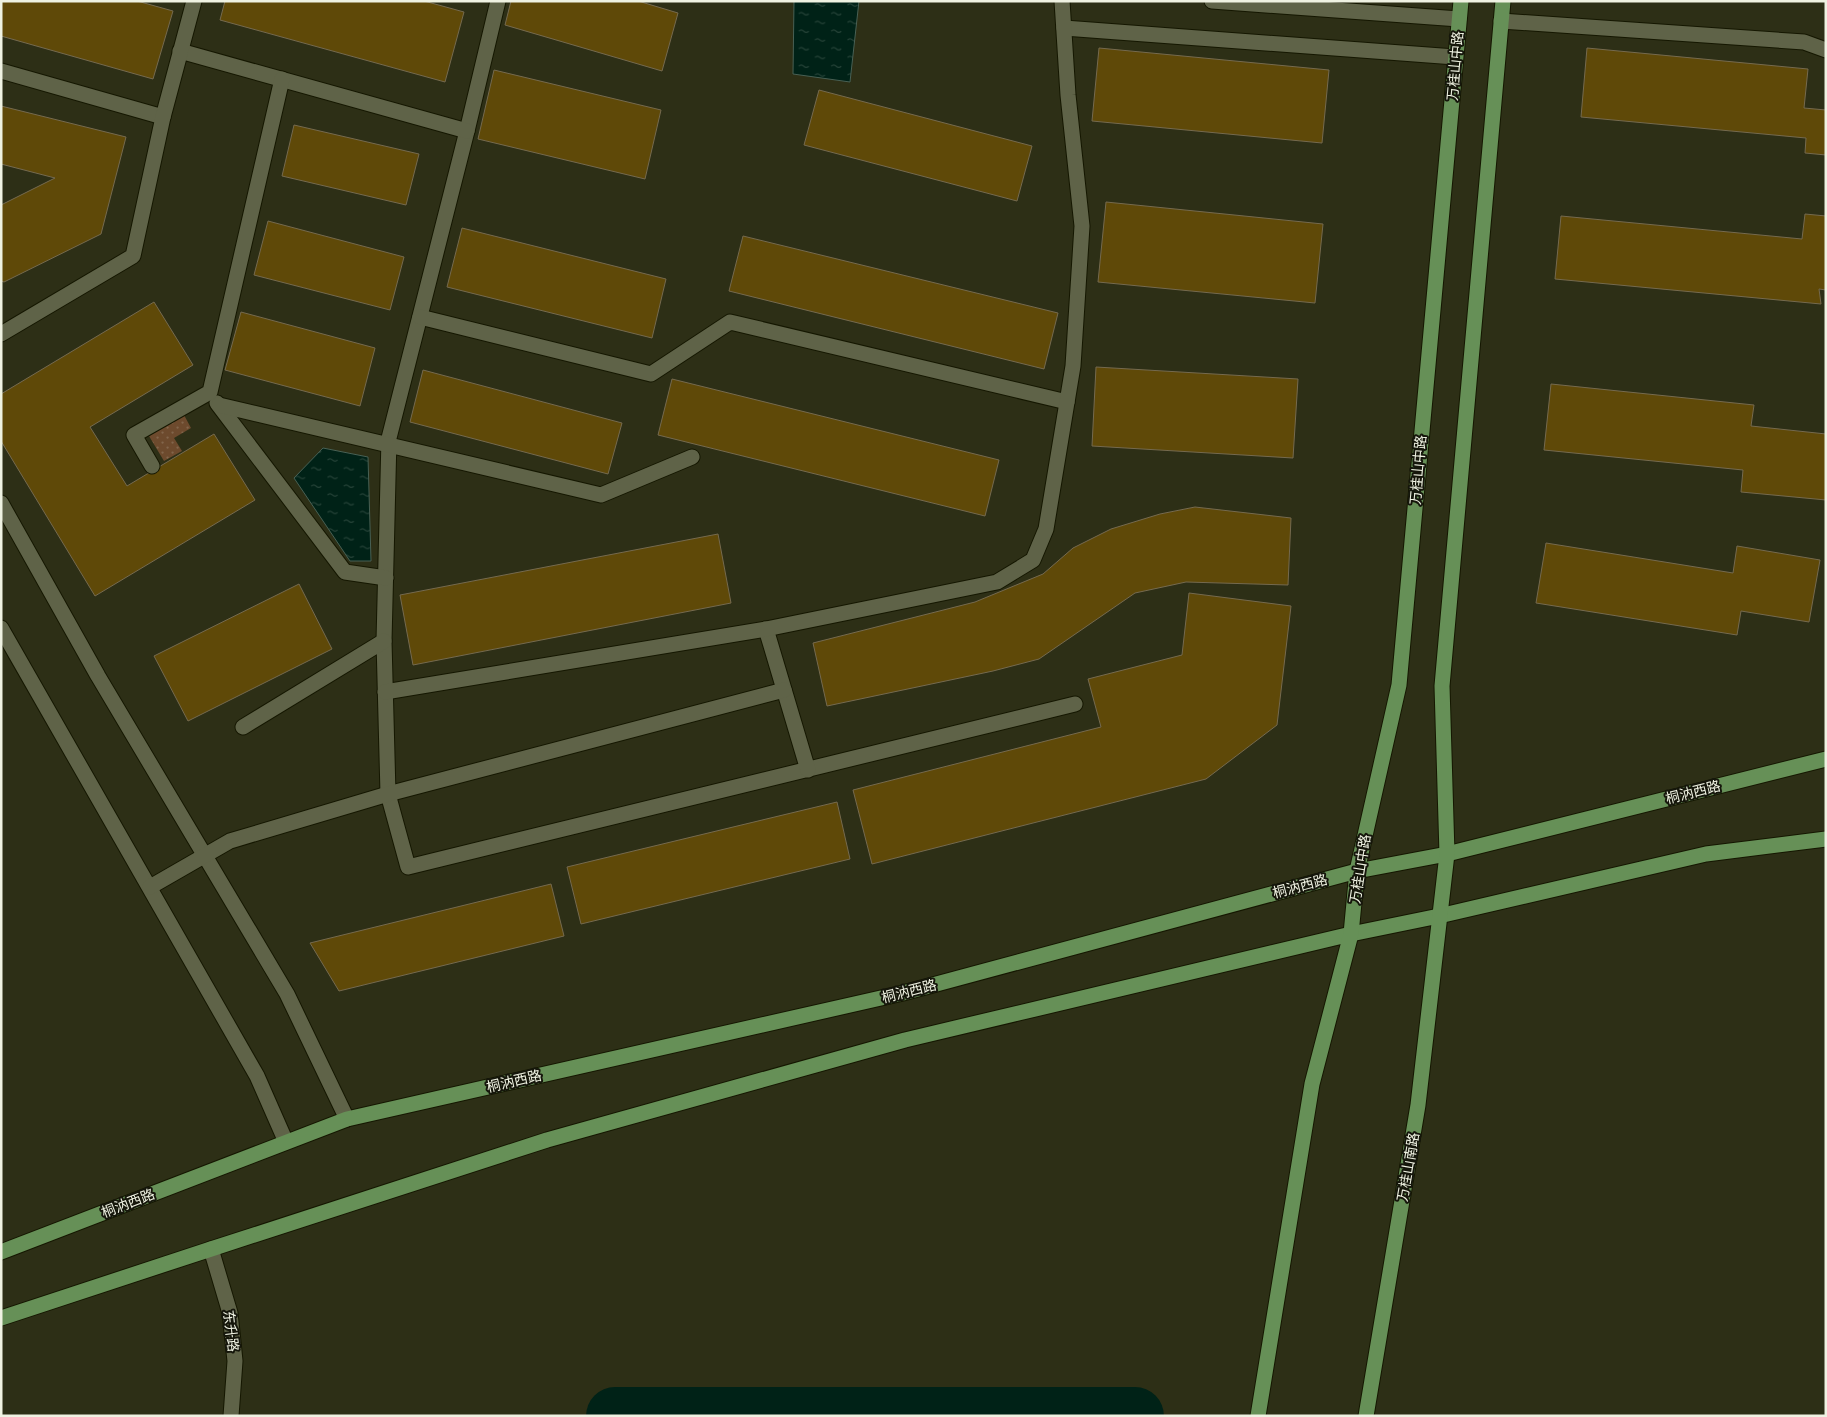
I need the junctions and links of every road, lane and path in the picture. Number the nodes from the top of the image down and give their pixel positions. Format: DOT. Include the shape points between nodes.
graph roads {
  1 [pos="194,1"];
  2 [pos="498,1"];
  3 [pos="1062,1"];
  4 [pos="1212,1"];
  5 [pos="1460,1"];
  6 [pos="1503,1"];
  7 [pos="1459,19"];
  8 [pos="1501,21"];
  9 [pos="1064,28"];
  10 [pos="1826,50"];
  11 [pos="180,51"];
  12 [pos="1456,57"];
  13 [pos="1,71"];
  14 [pos="282,79"];
  15 [pos="163,117"];
  16 [pos="467,131"];
  17 [pos="420,317"];
  18 [pos="1,334"];
  19 [pos="210,392"];
  20 [pos="1067,402"];
  21 [pos="219,404"];
  22 [pos="389,444"];
  23 [pos="692,457"];
  24 [pos="152,466"];
  25 [pos="1,503"];
  26 [pos="386,578"];
  27 [pos="1,628"];
  28 [pos="766,629"];
  29 [pos="384,641"];
  30 [pos="784,690"];
  31 [pos="385,692"];
  32 [pos="1076,704"];
  33 [pos="243,727"];
  34 [pos="1826,759"];
  35 [pos="808,770"];
  36 [pos="388,794"];
  37 [pos="1826,839"];
  38 [pos="1447,854"];
  39 [pos="205,856"];
  40 [pos="1357,871"];
  41 [pos="150,887"];
  42 [pos="1439,916"];
  43 [pos="1351,934"];
  44 [pos="347,1119"];
  45 [pos="286,1142"];
  46 [pos="210,1249"];
  47 [pos="1,1252"];
  48 [pos="1,1318"];
  49 [pos="231,1413"];
  50 [pos="1258,1416"];
  51 [pos="1366,1416"];
  1 -- 11 [label="street"];
  2 -- 16 [label="street"];
  3 -- 9 [label="street"];
  4 -- 7 [label="street"];
  5 -- 7 [label="main road, 万桂山中路"];
  6 -- 8 [label="main road"];
  7 -- 12 [label="main road, 万桂山中路"];
  8 -- 10 [label="street" via="1804,42"];
  8 -- 38 [label="main road" via="1442,686"];
  9 -- 12 [label="street"];
  9 -- 20 [label="street" via="1082,226 1073,366"];
  11 -- 14 [label="street"];
  11 -- 15 [label="street"];
  12 -- 40 [label="main road, 万桂山中路" via="1399,685"];
  13 -- 15 [label="street"];
  14 -- 16 [label="street"];
  14 -- 19 [label="street"];
  15 -- 18 [label="street" via="133,256"];
  16 -- 17 [label="street"];
  17 -- 20 [label="street" via="651,374 730,322"];
  17 -- 22 [label="street"];
  19 -- 21 [label="street"];
  19 -- 24 [label="street" via="134,435"];
  20 -- 28 [label="street" via="1046,529 1033,560 996,582"];
  21 -- 22 [label="street"];
  21 -- 26 [label="street" via="345,572"];
  22 -- 23 [label="street" via="601,495"];
  22 -- 26 [label="street"];
  25 -- 39 [label="street" via="98,676"];
  26 -- 29 [label="street"];
  27 -- 41 [label="street"];
  28 -- 30 [label="street"];
  28 -- 31 [label="street"];
  29 -- 31 [label="street"];
  29 -- 33 [label="street"];
  30 -- 35 [label="street"];
  30 -- 36 [label="street"];
  31 -- 36 [label="street"];
  32 -- 35 [label="street"];
  34 -- 38 [label="main road, 桐汭西路"];
  35 -- 36 [label="street" via="408,867"];
  36 -- 39 [label="street" via="230,841"];
  37 -- 42 [label="main road" via="1706,854"];
  38 -- 40 [label="main road, 桐汭西路"];
  38 -- 42 [label="main road"];
  39 -- 41 [label="street"];
  39 -- 44 [label="street" via="287,994"];
  40 -- 43 [label="main road, 万桂山中路"];
  40 -- 44 [label="main road, 桐汭西路" via="903,993"];
  41 -- 45 [label="street" via="257,1076"];
  42 -- 43 [label="main road"];
  42 -- 51 [label="main road, 万桂山南路" via="1418,1105"];
  43 -- 46 [label="main road" via="905,1040 547,1140"];
  43 -- 50 [label="main road" via="1312,1084"];
  44 -- 45 [label="main road, 桐汭西路"];
  45 -- 47 [label="main road, 桐汭西路"];
  46 -- 48 [label="main road"];
  46 -- 49 [label="street, 东升路" via="230,1313 235,1362"];
}
